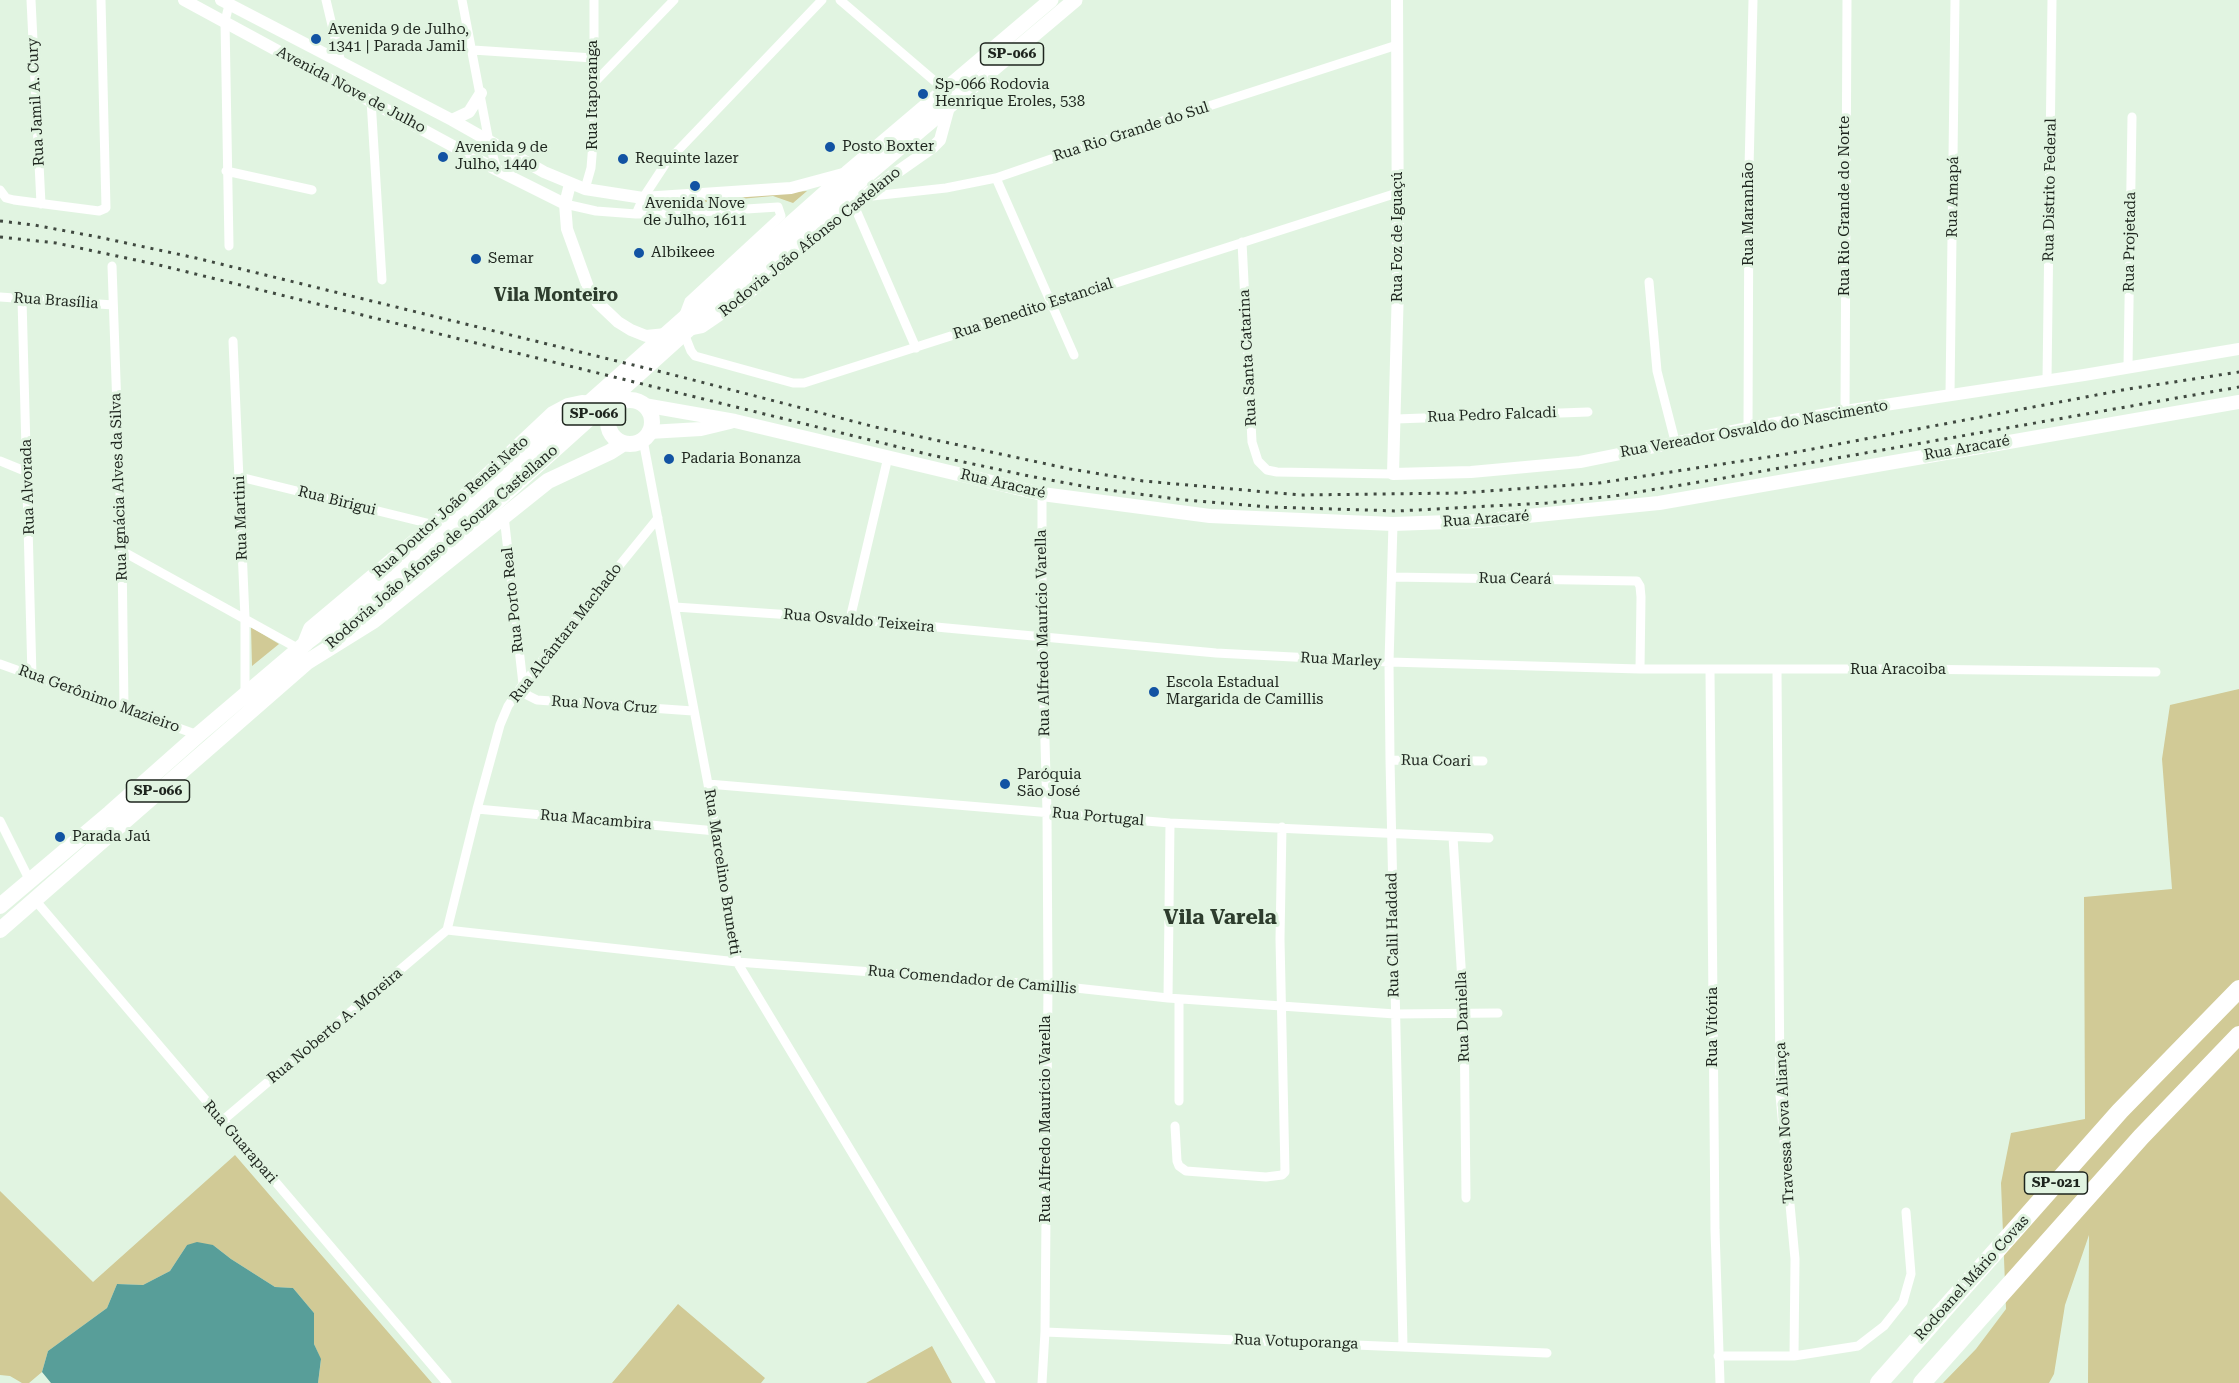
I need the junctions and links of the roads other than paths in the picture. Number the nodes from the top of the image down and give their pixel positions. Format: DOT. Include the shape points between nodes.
graph roads {
  1 [pos="31,0"];
  2 [pos="100,0"];
  3 [pos="184,0"];
  4 [pos="326,0"];
  5 [pos="462,0"];
  6 [pos="594,0"];
  7 [pos="674,0"];
  8 [pos="822,0"];
  9 [pos="840,0"];
  10 [pos="1051,0"];
  11 [pos="1075,0"];
  12 [pos="1397,0"];
  13 [pos="1753,0"];
  14 [pos="1847,0"];
  15 [pos="1955,0"];
  16 [pos="2052,0"];
  17 [pos="225,2"];
  18 [pos="225,21"];
  19 [pos="1397,45"];
  20 [pos="473,50"];
  21 [pos="593,58"];
  22 [pos="342,63"];
  23 [pos="594,83"];
  24 [pos="945,90"];
  25 [pos="481,93"];
  26 [pos="371,100"];
  27 [pos="949,107"];
  28 [pos="2132,117"];
  29 [pos="452,120"];
  30 [pos="489,142"];
  31 [pos="497,170"];
  32 [pos="226,171"];
  33 [pos="847,173"];
  34 [pos="996,178"];
  35 [pos="570,184"];
  36 [pos="585,189"];
  37 [pos="0,190"];
  38 [pos="312,190"];
  39 [pos="1398,193"];
  40 [pos="642,198"];
  41 [pos="857,200"];
  42 [pos="825,202"];
  43 [pos="41,204"];
  44 [pos="565,204"];
  45 [pos="636,214"];
  46 [pos="1242,242"];
  47 [pos="229,246"];
  48 [pos="112,266"];
  49 [pos="382,280"];
  50 [pos="1649,282"];
  51 [pos="0,297"];
  52 [pos="22,299"];
  53 [pos="1052,302"];
  54 [pos="113,305"];
  55 [pos="683,330"];
  56 [pos="233,341"];
  57 [pos="916,348"];
  58 [pos="2239,349"];
  59 [pos="1074,355"];
  60 [pos="2128,366"];
  61 [pos="2047,380"];
  62 [pos="1950,395"];
  63 [pos="2239,402"];
  64 [pos="614,405"];
  65 [pos="644,405"];
  66 [pos="1845,411"];
  67 [pos="1587,412"];
  68 [pos="1396,419"];
  69 [pos="735,421"];
  70 [pos="1748,428"];
  71 [pos="646,436"];
  72 [pos="1676,441"];
  73 [pos="624,443"];
  74 [pos="888,457"];
  75 [pos="0,461"];
  76 [pos="1267,470"];
  77 [pos="27,472"];
  78 [pos="1393,474"];
  79 [pos="240,477"];
  80 [pos="1042,494"];
  81 [pos="504,516"];
  82 [pos="658,518"];
  83 [pos="1393,524"];
  84 [pos="435,525"];
  85 [pos="122,551"];
  86 [pos="1392,577"];
  87 [pos="675,607"];
  88 [pos="245,618"];
  89 [pos="850,619"];
  90 [pos="1042,637"];
  91 [pos="307,649"];
  92 [pos="1389,662"];
  93 [pos="0,664"];
  94 [pos="1640,669"];
  95 [pos="1710,670"];
  96 [pos="1776,670"];
  97 [pos="2156,672"];
  98 [pos="32,676"];
  99 [pos="523,684"];
  100 [pos="245,694"];
  101 [pos="124,708"];
  102 [pos="693,711"];
  103 [pos="198,735"];
  104 [pos="1390,760"];
  105 [pos="1483,761"];
  106 [pos="708,784"];
  107 [pos="477,809"];
  108 [pos="1047,812"];
  109 [pos="0,821"];
  110 [pos="1170,823"];
  111 [pos="1282,827"];
  112 [pos="716,831"];
  113 [pos="1392,834"];
  114 [pos="1453,837"];
  115 [pos="1489,838"];
  116 [pos="30,881"];
  117 [pos="34,900"];
  118 [pos="0,906"];
  119 [pos="0,930"];
  120 [pos="447,930"];
  121 [pos="737,962"];
  122 [pos="1047,985"];
  123 [pos="2239,989"];
  124 [pos="1168,998"];
  125 [pos="1179,999"];
  126 [pos="1283,1006"];
  127 [pos="1498,1013"];
  128 [pos="1395,1014"];
  129 [pos="1464,1014"];
  130 [pos="2239,1035"];
  131 [pos="1179,1101"];
  132 [pos="222,1121"];
  133 [pos="1175,1126"];
  134 [pos="1466,1198"];
  135 [pos="1906,1212"];
  136 [pos="1045,1332"];
  137 [pos="1402,1347"];
  138 [pos="1547,1353"];
  139 [pos="1718,1356"];
  140 [pos="1794,1356"];
  141 [pos="447,1383"];
  142 [pos="991,1383"];
  143 [pos="1042,1383"];
  144 [pos="1720,1383"];
  145 [pos="1879,1383"];
  146 [pos="1922,1383"];
  1 -- 43 [label="street, Rua Jamil A. Cury"];
  2 -- 43 [label="street" via="106,208 99,211"];
  3 -- 18 [label="street, Avenida Nove de Julho"];
  4 -- 22 [label="street"];
  5 -- 20 [label="street"];
  6 -- 21 [label="street, Rua Itaporanga"];
  7 -- 23 [label="street"];
  8 -- 40 [label="street" via="666,163"];
  9 -- 24 [label="street"];
  10 -- 24 [label="main road, Rodovia João Afonso de Souza Castellano / SP-066"];
  11 -- 27 [label="main road, Rodovia João Afonso de Souza Castellano / SP-066"];
  12 -- 19 [label="street, Rua Foz de Iguaçú"];
  13 -- 70 [label="street, Rua Maranhão"];
  14 -- 66 [label="street, Rua Rio Grande do Norte"];
  15 -- 62 [label="street, Rua Amapá"];
  16 -- 61 [label="street, Rua Distrito Federal"];
  17 -- 18 [label="street"];
  17 -- 22 [label="street, Avenida Nove de Julho"];
  18 -- 26 [label="street, Avenida Nove de Julho"];
  18 -- 32 [label="street"];
  19 -- 34 [label="street, Rua Rio Grande do Sul"];
  19 -- 39 [label="street, Rua Foz de Iguaçú"];
  20 -- 21 [label="street"];
  20 -- 25 [label="street"];
  21 -- 23 [label="street, Rua Itaporanga"];
  22 -- 29 [label="street, Avenida Nove de Julho"];
  23 -- 36 [label="street, Rua Itaporanga" via="593,153"];
  24 -- 33 [label="main road, Rodovia João Afonso de Souza Castellano / SP-066"];
  25 -- 29 [label="street" via="469,112"];
  25 -- 30 [label="street"];
  26 -- 31 [label="street, Avenida Nove de Julho"];
  26 -- 49 [label="street"];
  27 -- 41 [label="street, Rodovia João Afonso Castelano" via="940,140"];
  27 -- 42 [label="main road, Rodovia João Afonso de Souza Castellano / SP-066"];
  28 -- 60 [label="street, Rua Projetada"];
  29 -- 30 [label="street, Avenida Nove de Julho"];
  30 -- 31 [label="street"];
  30 -- 35 [label="street, Avenida Nove de Julho"];
  31 -- 44 [label="street, Avenida Nove de Julho"];
  32 -- 38 [label="street"];
  32 -- 47 [label="street"];
  33 -- 40 [label="street, Avenida Nove de Julho" via="791,188"];
  33 -- 42 [label="main road, Rodovia João Afonso de Souza Castellano / SP-066"];
  34 -- 41 [label="street, Rua Rio Grande do Sul"];
  34 -- 53 [label="street"];
  35 -- 36 [label="street, Avenida Nove de Julho"];
  35 -- 44 [label="street, Rodovia João Afonso Castelano"];
  36 -- 40 [label="street, Avenida Nove de Julho"];
  37 -- 43 [label="street" via="6,198"];
  39 -- 46 [label="street, Rua Benedito Estancial"];
  39 -- 68 [label="street, Rua Foz de Iguaçú"];
  40 -- 45 [label="street"];
  41 -- 55 [label="street, Rodovia João Afonso Castelano" via="740,301 702,327"];
  41 -- 57 [label="street"];
  42 -- 91 [label="main road, Rodovia João Afonso de Souza Castellano / SP-066" via="469,509 355,614"];
  44 -- 45 [label="street, Avenida Nove de Julho"];
  44 -- 55 [label="street, Rodovia João Afonso Castelano" via="567,229 598,303 618,322 646,336"];
  45 -- 55 [label="street, Avenida Nove de Julho" via="778,207 781,216 689,301 684,310"];
  46 -- 53 [label="street, Rua Benedito Estancial"];
  46 -- 76 [label="street, Rua Santa Catarina" via="1252,442 1258,461"];
  48 -- 54 [label="street, Rua Ignácia Alves da Silva"];
  50 -- 72 [label="street" via="1657,371"];
  51 -- 52 [label="street, Rua Brasília"];
  52 -- 54 [label="street, Rua Brasília"];
  52 -- 77 [label="street, Rua Alvorada"];
  53 -- 57 [label="street, Rua Benedito Estancial"];
  53 -- 59 [label="street"];
  54 -- 85 [label="street, Rua Ignácia Alves da Silva"];
  55 -- 57 [label="street, Rua Benedito Estancial" via="695,356 793,383 816,380"];
  56 -- 79 [label="street, Rua Martini"];
  58 -- 60 [label="street, Rua Vereador Osvaldo do Nascimento"];
  60 -- 61 [label="street, Rua Vereador Osvaldo do Nascimento"];
  61 -- 62 [label="street, Rua Vereador Osvaldo do Nascimento"];
  62 -- 66 [label="street, Rua Vereador Osvaldo do Nascimento"];
  63 -- 83 [label="main road, Rua Aracaré" via="1659,503 1477,521"];
  64 -- 65 [label="highway" via="629,399"];
  64 -- 73 [label="highway" via="608,427"];
  64 -- 84 [label="highway, Rua Doutor João Rensi Neto" via="582,403 553,414"];
  65 -- 69 [label="main road, Rua Aracaré"];
  65 -- 71 [label="highway" via="651,415 652,427"];
  66 -- 70 [label="street, Rua Vereador Osvaldo do Nascimento"];
  67 -- 68 [label="street, Rua Pedro Falcadi"];
  68 -- 78 [label="street, Rua Foz de Iguaçú"];
  69 -- 71 [label="main road, Rua Aracaré"];
  69 -- 74 [label="main road, Rua Aracaré"];
  70 -- 72 [label="street, Rua Vereador Osvaldo do Nascimento"];
  71 -- 73 [label="highway" via="631,444"];
  71 -- 82 [label="street, Rua Marcelino Brunetti"];
  72 -- 78 [label="street, Rua Vereador Osvaldo do Nascimento" via="1580,462"];
  73 -- 81 [label="highway" via="548,481"];
  74 -- 80 [label="main road, Rua Aracaré"];
  74 -- 89 [label="street"];
  75 -- 77 [label="street"];
  76 -- 78 [label="street, Rua Vereador Osvaldo do Nascimento"];
  77 -- 98 [label="street, Rua Alvorada"];
  79 -- 84 [label="street, Rua Birigui"];
  79 -- 88 [label="street, Rua Martini"];
  80 -- 83 [label="main road, Rua Aracaré" via="1210,516"];
  80 -- 90 [label="street, Rua Alfredo Maurício Varella"];
  81 -- 91 [label="highway" via="373,621"];
  81 -- 99 [label="street, Rua Porto Real"];
  82 -- 87 [label="street, Rua Marcelino Brunetti"];
  82 -- 99 [label="street, Rua Alcântara Machado"];
  83 -- 86 [label="street, Rua Calil Haddad"];
  84 -- 91 [label="highway, Rua Doutor João Rensi Neto" via="311,628"];
  85 -- 88 [label="street"];
  85 -- 101 [label="street, Rua Ignácia Alves da Silva"];
  86 -- 92 [label="street, Rua Calil Haddad"];
  86 -- 94 [label="street, Rua Ceará" via="1637,581 1641,597"];
  87 -- 89 [label="street, Rua Osvaldo Teixeira"];
  87 -- 102 [label="street, Rua Marcelino Brunetti"];
  88 -- 91 [label="street"];
  88 -- 100 [label="street, Rua Martini"];
  89 -- 90 [label="street, Rua Osvaldo Teixeira"];
  90 -- 92 [label="street, Rua Marley" via="1216,653"];
  90 -- 108 [label="street, Rua Alfredo Maurício Varella"];
  91 -- 100 [label="highway, Rodovia João Afonso de Souza Castellano / SP-066"];
  91 -- 117 [label="highway, Rodovia João Afonso de Souza Castellano / SP-066"];
  92 -- 94 [label="street, Rua Marley"];
  92 -- 104 [label="street, Rua Calil Haddad"];
  93 -- 98 [label="street, Rua Gerônimo Mazieiro"];
  94 -- 95 [label="street, Rua Aracoiba"];
  95 -- 96 [label="street, Rua Aracoiba"];
  95 -- 139 [label="street, Rua Vitória"];
  96 -- 97 [label="street, Rua Aracoiba"];
  96 -- 140 [label="street, Travessa Nova Aliança" via="1780,1095 1795,1259"];
  98 -- 101 [label="street, Rua Gerônimo Mazieiro"];
  99 -- 102 [label="street, Rua Nova Cruz" via="527,695 537,700"];
  99 -- 107 [label="street, Rua Alcântara Machado" via="500,725"];
  100 -- 103 [label="highway, Rodovia João Afonso de Souza Castellano / SP-066"];
  101 -- 103 [label="street, Rua Gerônimo Mazieiro"];
  102 -- 106 [label="street, Rua Marcelino Brunetti"];
  103 -- 116 [label="highway, Rodovia João Afonso de Souza Castellano / SP-066"];
  104 -- 105 [label="street, Rua Coari"];
  104 -- 113 [label="street, Rua Calil Haddad"];
  106 -- 108 [label="street, Rua Portugal"];
  106 -- 112 [label="street, Rua Marcelino Brunetti"];
  107 -- 112 [label="street, Rua Macambira"];
  107 -- 120 [label="street, Rua Alcântara Machado"];
  108 -- 110 [label="street, Rua Portugal"];
  108 -- 122 [label="street, Rua Alfredo Maurício Varella"];
  109 -- 116 [label="street"];
  110 -- 111 [label="street, Rua Portugal"];
  110 -- 124 [label="street"];
  111 -- 113 [label="street, Rua Portugal"];
  111 -- 126 [label="street"];
  112 -- 121 [label="street, Rua Marcelino Brunetti"];
  113 -- 114 [label="street, Rua Portugal"];
  113 -- 128 [label="street, Rua Calil Haddad"];
  114 -- 115 [label="street, Rua Portugal"];
  114 -- 129 [label="street, Rua Daniella"];
  116 -- 118 [label="highway, Rodovia João Afonso de Souza Castellano / SP-066"];
  117 -- 119 [label="highway, Rodovia João Afonso de Souza Castellano / SP-066"];
  117 -- 132 [label="street, Rua Guarapari"];
  120 -- 121 [label="street, Rua Comendador de Camillis"];
  120 -- 132 [label="street, Rua Noberto A. Moreira"];
  121 -- 122 [label="street, Rua Comendador de Camillis"];
  121 -- 142 [label="street, Rua Marcelino Brunetti"];
  122 -- 124 [label="street, Rua Comendador de Camillis"];
  122 -- 136 [label="street, Rua Alfredo Maurício Varella"];
  123 -- 145 [label="highway, Rodoanel Mário Covas / SP-021" via="2120,1111"];
  124 -- 125 [label="street, Rua Comendador de Camillis"];
  125 -- 126 [label="street, Rua Comendador de Camillis"];
  125 -- 131 [label="street"];
  126 -- 128 [label="street, Rua Comendador de Camillis"];
  126 -- 133 [label="street" via="1285,1172 1276,1176 1190,1172 1176,1161"];
  127 -- 129 [label="street, Rua Comendador de Camillis"];
  128 -- 129 [label="street, Rua Comendador de Camillis"];
  128 -- 137 [label="street, Rua Calil Haddad"];
  129 -- 134 [label="street, Rua Daniella"];
  130 -- 146 [label="highway, SP-021" via="2133,1146"];
  132 -- 141 [label="street, Rua Guarapari"];
  135 -- 140 [label="street" via="1911,1274 1903,1302 1884,1326 1858,1346"];
  136 -- 137 [label="street, Rua Votuporanga"];
  136 -- 143 [label="street, Rua Alfredo Maurício Varella"];
  137 -- 138 [label="street, Rua Votuporanga"];
  139 -- 140 [label="street"];
  139 -- 144 [label="street, Rua Vitória"];
}
